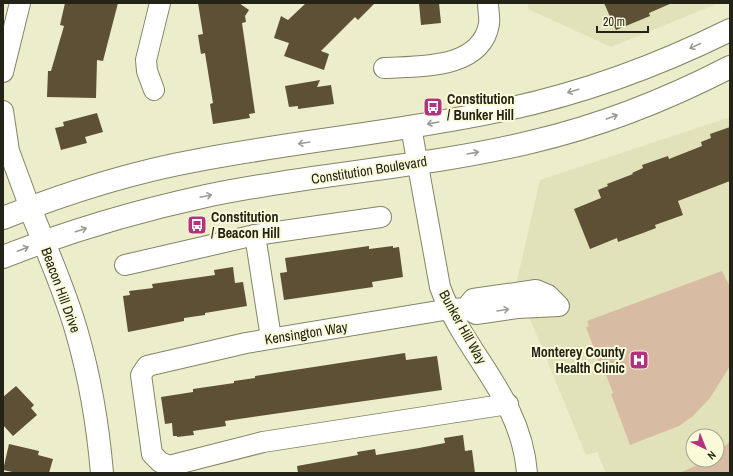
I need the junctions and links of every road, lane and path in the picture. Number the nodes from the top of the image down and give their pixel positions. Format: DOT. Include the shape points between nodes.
graph roads {
  1 [pos="20,3"];
  2 [pos="160,3"];
  3 [pos="488,3"];
  4 [pos="730,30"];
  5 [pos="384,68"];
  6 [pos="730,68"];
  7 [pos="3,72"];
  8 [pos="154,90"];
  9 [pos="3,111"];
  10 [pos="411,127"];
  11 [pos="418,162"];
  12 [pos="30,208"];
  13 [pos="381,217"];
  14 [pos="3,218"];
  15 [pos="255,235"];
  16 [pos="43,242"];
  17 [pos="3,257"];
  18 [pos="125,265"];
  19 [pos="458,309"];
  20 [pos="271,338"];
  21 [pos="508,404"];
  22 [pos="102,473"];
  23 [pos="527,473"];
  1 -- 7 [label="street"];
  2 -- 8 [label="street" via="146,60"];
  3 -- 5 [label="street" via="489,24 484,36 465,56 444,63"];
  4 -- 10 [label="main road, one-way" via="672,57 609,80 499,111"];
  11 -- 6 [label="main road, Constitution Boulevard, one-way" via="532,142 593,124 699,83"];
  9 -- 12 [label="street, Beacon Hill Drive" via="9,151"];
  10 -- 11 [label="street, Bunker Hill Way"];
  10 -- 12 [label="main road, one-way" via="198,160 87,188"];
  16 -- 11 [label="main road, Constitution Boulevard, one-way" via="117,217 207,196"];
  11 -- 19 [label="street, Bunker Hill Way" via="437,276 443,297"];
  12 -- 14 [label="main road"];
  12 -- 16 [label="main road, Beacon Hill Drive"];
  13 -- 15 [label="street"];
  15 -- 18 [label="street"];
  15 -- 20 [label="street"];
  17 -- 16 [label="main road, Constitution Boulevard, one-way"];
  16 -- 22 [label="main road, Beacon Hill Drive" via="77,333 92,401"];
  19 -- 20 [label="street, Kensington Way"];
  19 -- 21 [label="street, Bunker Hill Way"];
  20 -- 21 [label="street, Kensington Way" via="147,366 141,375 151,448 160,462 169,466 263,442"];
  21 -- 23 [label="street, Bunker Hill Way" via="519,431"];
}
